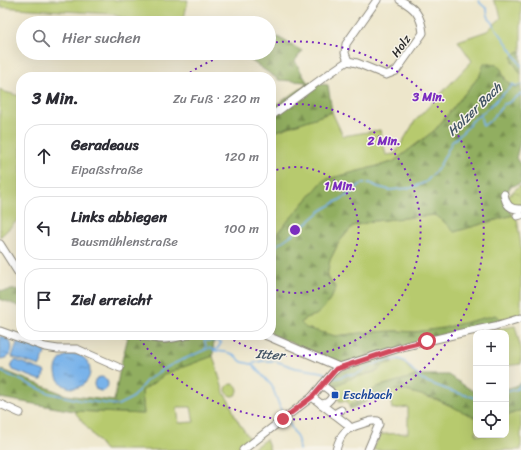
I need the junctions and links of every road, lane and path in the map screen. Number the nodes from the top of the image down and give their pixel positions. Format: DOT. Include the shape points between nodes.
graph roads {
  1 [pos="376,0"];
  2 [pos="400,0"];
  3 [pos="348,61"];
  4 [pos="276,113"];
  5 [pos="504,194"];
  6 [pos="521,209"];
  7 [pos="0,244"];
  8 [pos="16,269"];
  9 [pos="521,318"];
  10 [pos="0,331"];
  11 [pos="16,337"];
  12 [pos="25,340"];
  13 [pos="276,340"];
  14 [pos="120,368"];
  15 [pos="339,368"];
  16 [pos="322,385"];
  17 [pos="312,397"];
  18 [pos="0,404"];
  19 [pos="320,404"];
  20 [pos="342,410"];
  21 [pos="20,412"];
  22 [pos="334,414"];
  23 [pos="350,428"];
  24 [pos="244,450"];
  25 [pos="336,450"];
  26 [pos="368,450"];
  1 -- 3 [label="street" via="346,44 345,53"];
  2 -- 3 [label="street, Holz" via="413,9 420,19 423,33 396,71 386,75"];
  3 -- 4 [label="street"];
  5 -- 6 [label="street" via="510,208"];
  7 -- 8 [label="street"];
  9 -- 15 [label="street" via="406,346"];
  10 -- 11 [label="street"];
  12 -- 14 [label="street" via="45,347 76,349"];
  13 -- 15 [label="street"];
  15 -- 16 [label="street"];
  16 -- 17 [label="street"];
  16 -- 19 [label="street" via="333,395 328,403"];
  17 -- 19 [label="street"];
  17 -- 24 [label="street"];
  18 -- 21 [label="street"];
  19 -- 22 [label="street"];
  20 -- 22 [label="street"];
  22 -- 23 [label="street"];
  23 -- 25 [label="street" via="346,430"];
  23 -- 26 [label="street" via="372,420 378,421"];
}
